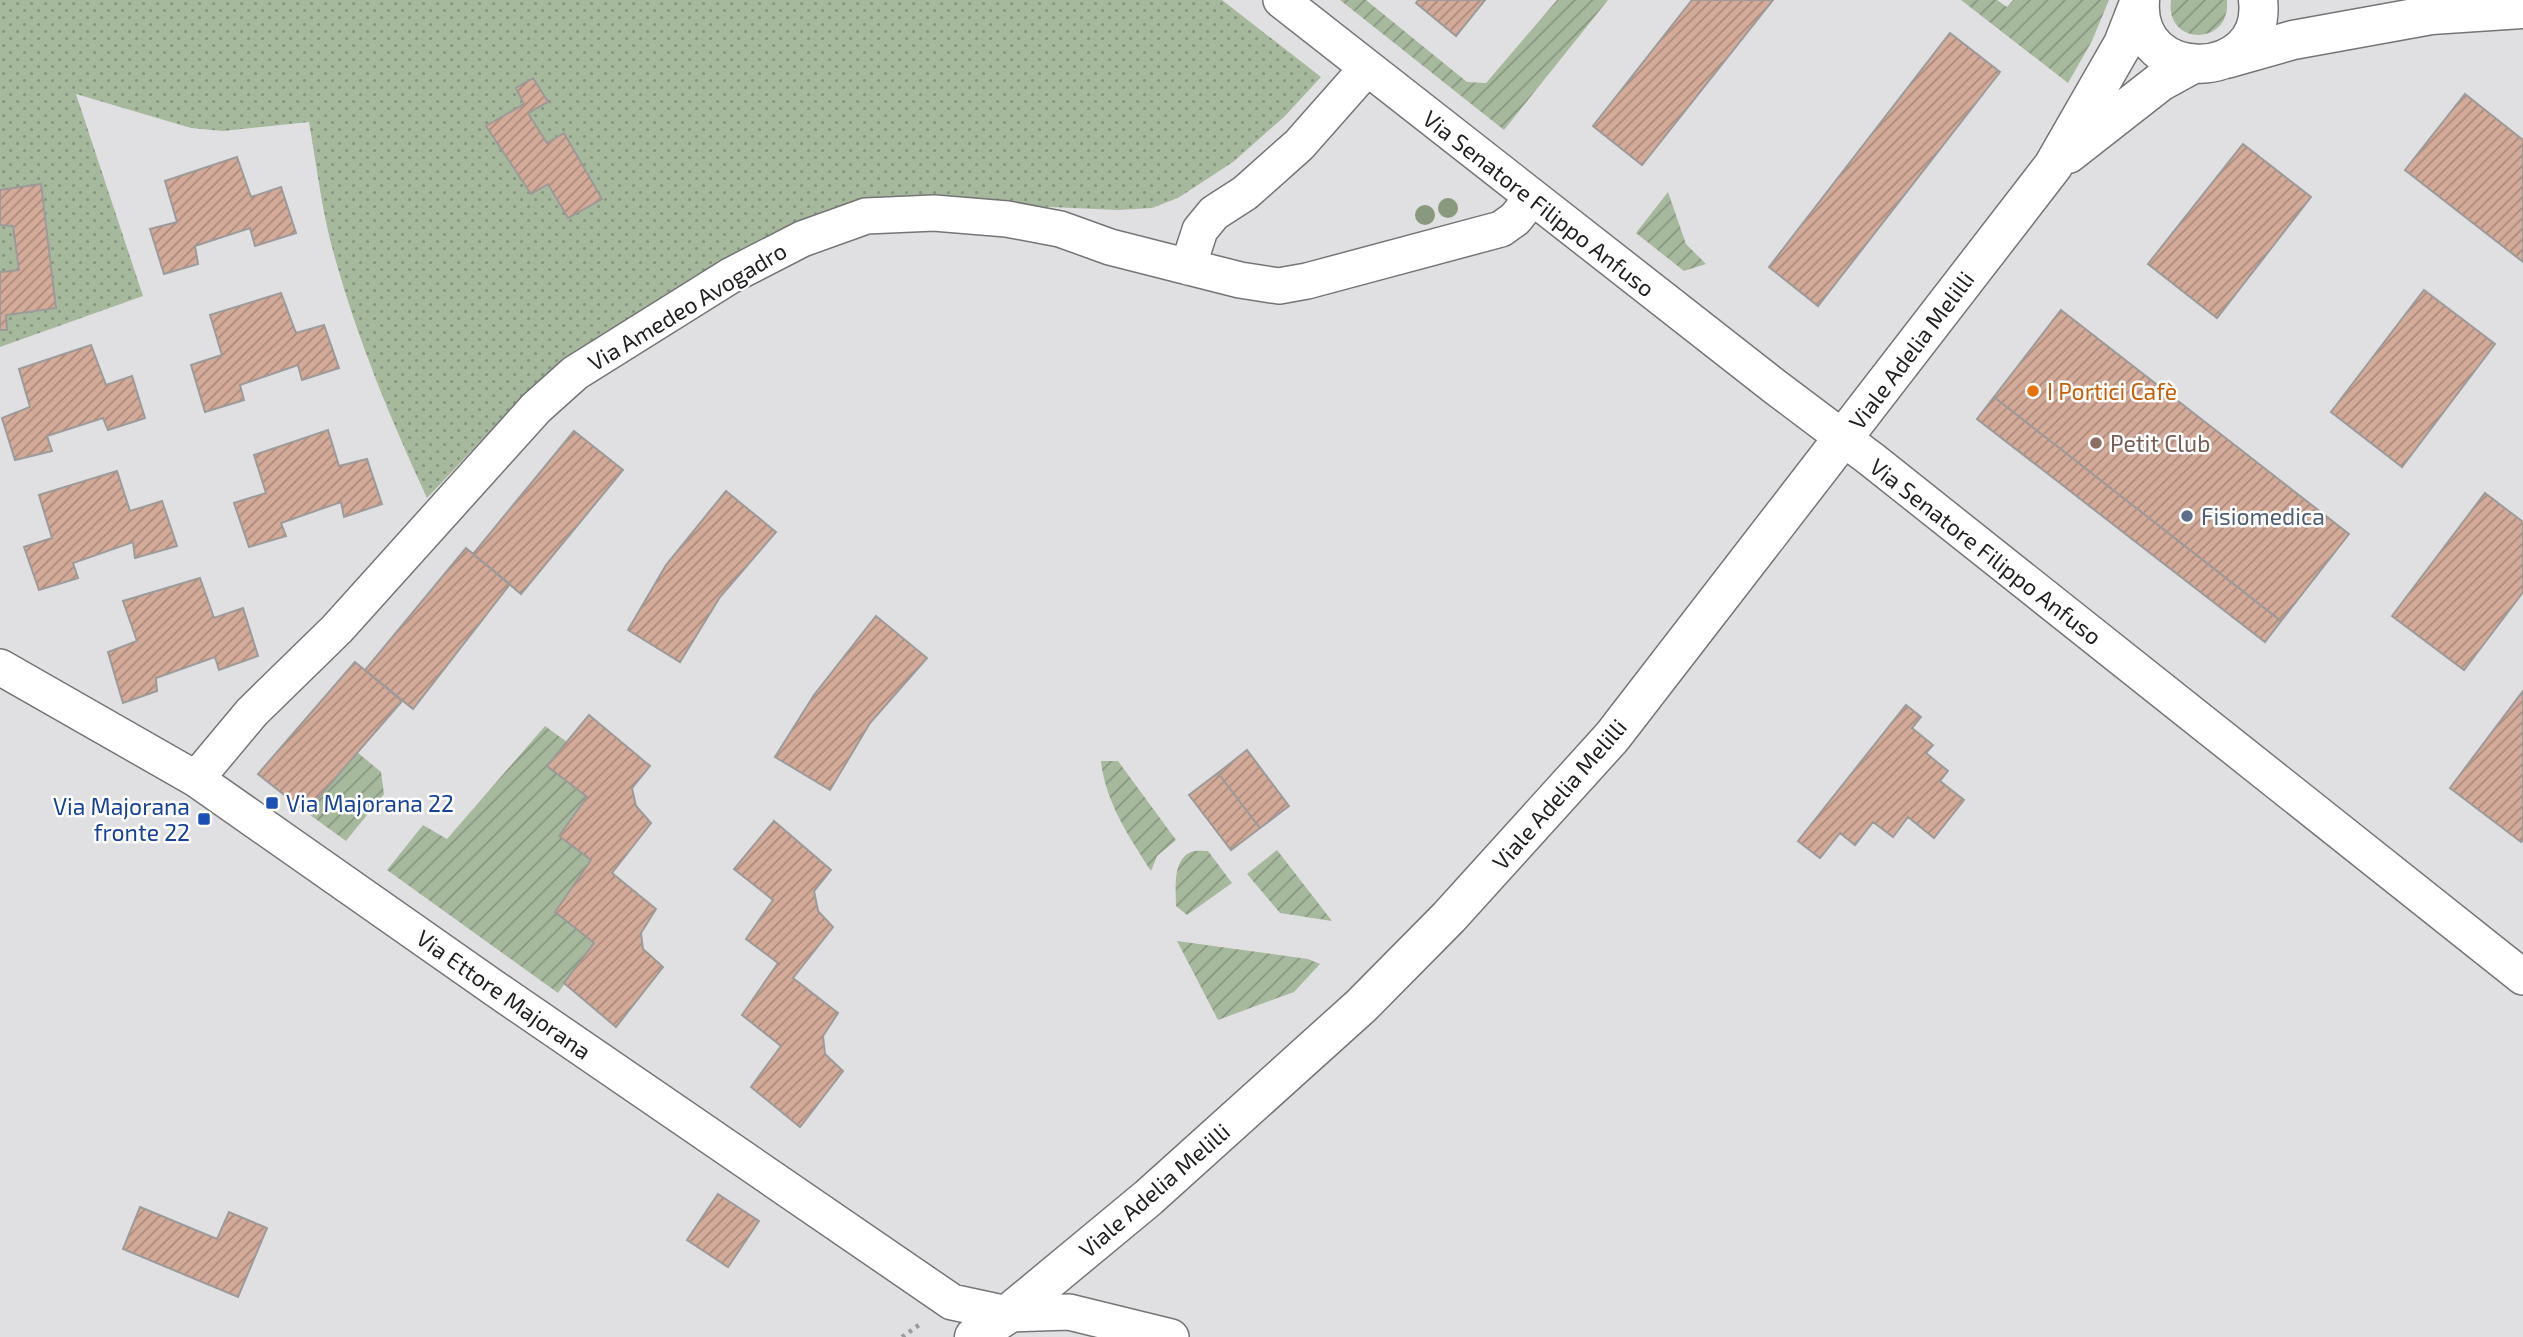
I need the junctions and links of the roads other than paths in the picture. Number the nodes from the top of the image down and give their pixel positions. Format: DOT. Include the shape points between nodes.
graph roads {
  1 [pos="1281,0"];
  2 [pos="2258,0"];
  3 [pos="2359,0"];
  4 [pos="2140,2"];
  5 [pos="2523,9"];
  6 [pos="2431,15"];
  7 [pos="2208,62"];
  8 [pos="1367,68"];
  9 [pos="2053,166"];
  10 [pos="1532,198"];
  11 [pos="1188,267"];
  12 [pos="1843,440"];
  13 [pos="0,667"];
  14 [pos="196,779"];
  15 [pos="2523,977"];
  16 [pos="1008,1314"];
  17 [pos="974,1337"];
  18 [pos="1171,1337"];
  1 -- 8 [label="street, Via Senatore Filippo Anfuso"];
  2 -- 7 [label="street" via="2257,21 2240,50"];
  3 -- 6 [label="street"];
  4 -- 7 [label="street" via="2141,21 2159,50 2174,60"];
  4 -- 9 [label="street" via="2123,44"];
  5 -- 6 [label="street"];
  6 -- 7 [label="street" via="2292,40"];
  7 -- 9 [label="street" via="2160,82"];
  8 -- 10 [label="street, Via Senatore Filippo Anfuso"];
  8 -- 11 [label="street" via="1299,145 1245,193 1214,213 1200,230"];
  9 -- 12 [label="street, Viale Adelia Melilli"];
  10 -- 11 [label="street, Via Amedeo Avogadro" via="1501,229 1307,281 1279,286"];
  10 -- 12 [label="street, Via Senatore Filippo Anfuso"];
  11 -- 14 [label="street, Via Amedeo Avogadro" via="1060,229 934,213 866,216 766,257 575,373 536,408 337,629 252,712"];
  12 -- 15 [label="street, Via Senatore Filippo Anfuso"];
  12 -- 16 [label="street, Viale Adelia Melilli" via="1612,737 1449,917 1272,1088"];
  13 -- 14 [label="street, Via Ettore Majorana"];
  14 -- 16 [label="street, Via Ettore Majorana" via="952,1303"];
  16 -- 17 [label="street, Viale Adelia Melilli"];
  16 -- 18 [label="street, Via Ettore Majorana" via="1069,1312"];
}
